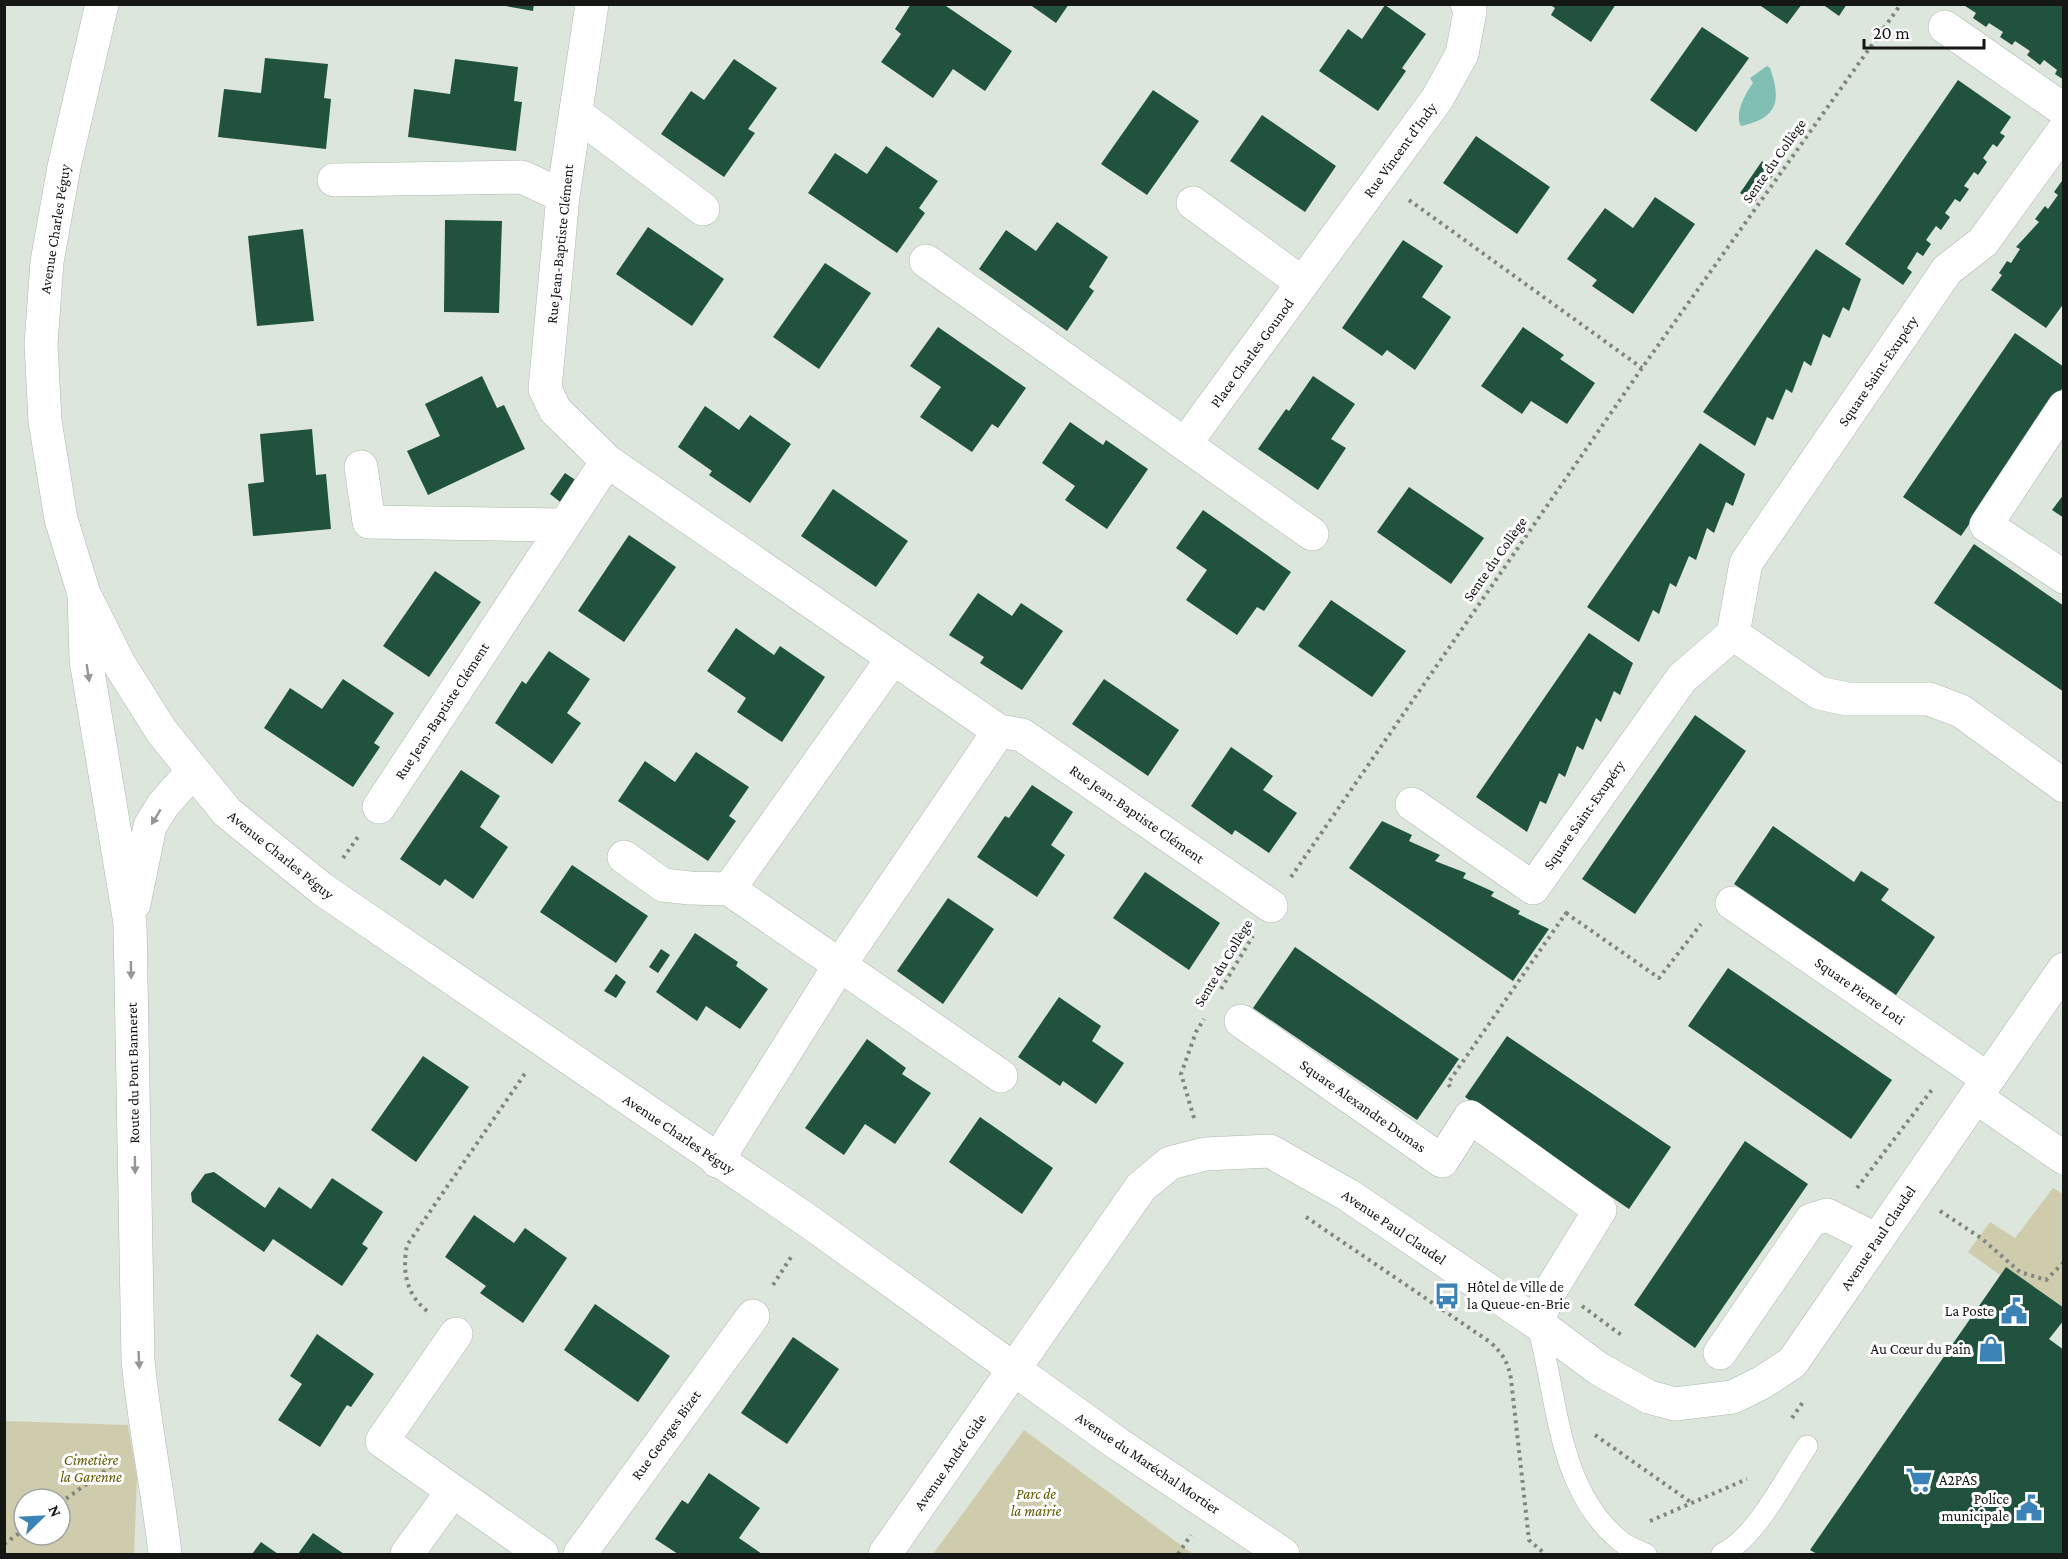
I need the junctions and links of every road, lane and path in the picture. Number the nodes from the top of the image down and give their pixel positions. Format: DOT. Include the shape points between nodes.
graph roads {
  1 [pos="102,4"];
  2 [pos="592,4"];
  3 [pos="1467,4"];
  4 [pos="1901,4"];
  5 [pos="1946,27"];
  6 [pos="2064,110"];
  7 [pos="577,114"];
  8 [pos="2064,130"];
  9 [pos="1379,178"];
  10 [pos="334,180"];
  11 [pos="563,196"];
  12 [pos="1193,203"];
  13 [pos="703,208"];
  14 [pos="926,261"];
  15 [pos="1302,284"];
  16 [pos="1642,368"];
  17 [pos="2064,407"];
  18 [pos="1185,444"];
  19 [pos="607,461"];
  20 [pos="361,467"];
  21 [pos="565,525"];
  22 [pos="1312,534"];
  23 [pos="2064,577"];
  24 [pos="84,594"];
  25 [pos="1733,634"];
  26 [pos="893,658"];
  27 [pos="999,731"];
  28 [pos="192,772"];
  29 [pos="2064,786"];
  30 [pos="1412,804"];
  31 [pos="379,807"];
  32 [pos="624,857"];
  33 [pos="1533,888"];
  34 [pos="322,889"];
  35 [pos="729,889"];
  36 [pos="1732,903"];
  37 [pos="1271,906"];
  38 [pos="1566,913"];
  39 [pos="130,923"];
  40 [pos="839,966"];
  41 [pos="2064,969"];
  42 [pos="1219,993"];
  43 [pos="1207,1013"];
  44 [pos="1241,1021"];
  45 [pos="1954,1056"];
  46 [pos="531,1066"];
  47 [pos="1001,1076"];
  48 [pos="1982,1088"];
  49 [pos="1470,1117"];
  50 [pos="1204,1154"];
  51 [pos="2064,1158"];
  52 [pos="717,1161"];
  53 [pos="1909,1193"];
  54 [pos="1302,1215"];
  55 [pos="1827,1215"];
  56 [pos="811,1223"];
  57 [pos="1877,1240"];
  58 [pos="2064,1262"];
  59 [pos="1550,1291"];
  60 [pos="753,1316"];
  61 [pos="1537,1323"];
  62 [pos="456,1334"];
  63 [pos="1632,1343"];
  64 [pos="1720,1353"];
  65 [pos="1013,1370"];
  66 [pos="1511,1379"];
  67 [pos="1553,1406"];
  68 [pos="147,1439"];
  69 [pos="1807,1446"];
  70 [pos="452,1492"];
  71 [pos="72,1494"];
  72 [pos="1693,1503"];
  73 [pos="165,1554"];
  74 [pos="407,1554"];
  75 [pos="542,1554"];
  76 [pos="580,1554"];
  77 [pos="885,1554"];
  78 [pos="1283,1554"];
  79 [pos="1545,1554"];
  80 [pos="1646,1554"];
  81 [pos="1722,1554"];
  1 -- 24 [label="street, Avenue Charles Péguy" via="47,262 41,344 45,421 61,519"];
  2 -- 7 [label="street, Rue Jean-Baptiste Clément"];
  3 -- 9 [label="street, Rue Vincent d'Indy" via="1470,11 1462,54 1437,99"];
  4 -- 16 [label="path, Sente du Collège"];
  5 -- 6 [label="street"];
  7 -- 11 [label="street, Rue Jean-Baptiste Clément"];
  7 -- 13 [label="street"];
  8 -- 25 [label="street, Square Saint-Exupéry" via="1983,242 1947,270 1746,563"];
  9 -- 15 [label="street, Rue Vincent d'Indy"];
  9 -- 16 [label="path"];
  10 -- 11 [label="street" via="522,177"];
  11 -- 19 [label="street, Rue Jean-Baptiste Clément" via="545,389 555,410"];
  12 -- 15 [label="street, Place Charles Gounod"];
  14 -- 18 [label="street"];
  15 -- 18 [label="street, Place Charles Gounod"];
  16 -- 37 [label="path, Sente du Collège"];
  17 -- 23 [label="street" via="1986,525"];
  18 -- 22 [label="street"];
  19 -- 21 [label="street, Rue Jean-Baptiste Clément"];
  19 -- 26 [label="street, Rue Jean-Baptiste Clément"];
  20 -- 21 [label="street" via="369,522"];
  21 -- 31 [label="street, Rue Jean-Baptiste Clément"];
  24 -- 28 [label="street, Avenue Charles Péguy" via="118,662"];
  24 -- 39 [label="street, Route du Pont Banneret, one-way" via="86,660"];
  25 -- 29 [label="street" via="1819,693 1847,699 1929,699 1961,711"];
  25 -- 33 [label="street, Square Saint-Exupéry" via="1682,678"];
  26 -- 27 [label="street, Rue Jean-Baptiste Clément"];
  26 -- 35 [label="street"];
  27 -- 37 [label="street, Rue Jean-Baptiste Clément" via="1022,735"];
  27 -- 40 [label="street"];
  28 -- 34 [label="street, Avenue Charles Péguy" via="227,812"];
  28 -- 39 [label="street, one-way" via="150,826"];
  30 -- 33 [label="street"];
  31 -- 34 [label="path"];
  32 -- 35 [label="street" via="663,885"];
  33 -- 38 [label="path"];
  34 -- 52 [label="street, Avenue Charles Péguy"];
  35 -- 40 [label="street"];
  36 -- 38 [label="path" via="1723,896 1659,978"];
  36 -- 45 [label="street, Square Pierre Loti"];
  37 -- 42 [label="path, Sente du Collège"];
  38 -- 49 [label="path" via="1448,1083"];
  39 -- 68 [label="street, Route du Pont Banneret, one-way" via="138,1360"];
  40 -- 47 [label="street"];
  40 -- 52 [label="street"];
  41 -- 48 [label="street, Avenue Paul Claudel"];
  43 -- 50 [label="path, Sente du Collège" via="1181,1074"];
  44 -- 49 [label="street, Square Alexandre Dumas" via="1442,1161"];
  45 -- 48 [label="street, Square Pierre Loti"];
  45 -- 55 [label="path" via="1878,1164 1845,1202"];
  46 -- 62 [label="path" via="407,1245 405,1276 414,1299"];
  48 -- 51 [label="street, Square Pierre Loti"];
  48 -- 53 [label="street, Avenue Paul Claudel"];
  49 -- 59 [label="street" via="1600,1210"];
  50 -- 61 [label="street, Avenue Paul Claudel" via="1270,1151 1348,1195"];
  50 -- 65 [label="street, Avenue Paul Claudel" via="1170,1163 1141,1188"];
  52 -- 56 [label="street, Avenue Charles Péguy"];
  53 -- 57 [label="street, Avenue Paul Claudel"];
  53 -- 58 [label="path" via="1981,1238 2020,1272 2046,1280"];
  54 -- 66 [label="path" via="1491,1342 1508,1361"];
  55 -- 57 [label="street"];
  55 -- 64 [label="street" via="1811,1220"];
  56 -- 60 [label="path"];
  56 -- 65 [label="street, Avenue Charles Péguy"];
  57 -- 61 [label="street, Avenue Paul Claudel" via="1792,1363 1733,1396 1675,1404 1649,1397 1599,1369"];
  59 -- 61 [label="street"];
  59 -- 63 [label="path" via="1572,1299"];
  60 -- 76 [label="street, Rue Georges Bizet"];
  61 -- 67 [label="lane"];
  62 -- 70 [label="street" via="382,1442"];
  65 -- 77 [label="street, Avenue André Gide"];
  65 -- 78 [label="street, Avenue du Maréchal Mortier" via="1148,1466"];
  66 -- 67 [label="path"];
  66 -- 79 [label="path" via="1529,1540"];
  67 -- 72 [label="path"];
  67 -- 80 [label="lane" via="1588,1505 1618,1540"];
  68 -- 71 [label="path"];
  68 -- 73 [label="street, Route du Pont Banneret" via="157,1479"];
  69 -- 81 [label="lane" via="1749,1533"];
  70 -- 74 [label="street"];
  70 -- 75 [label="street"];
}
